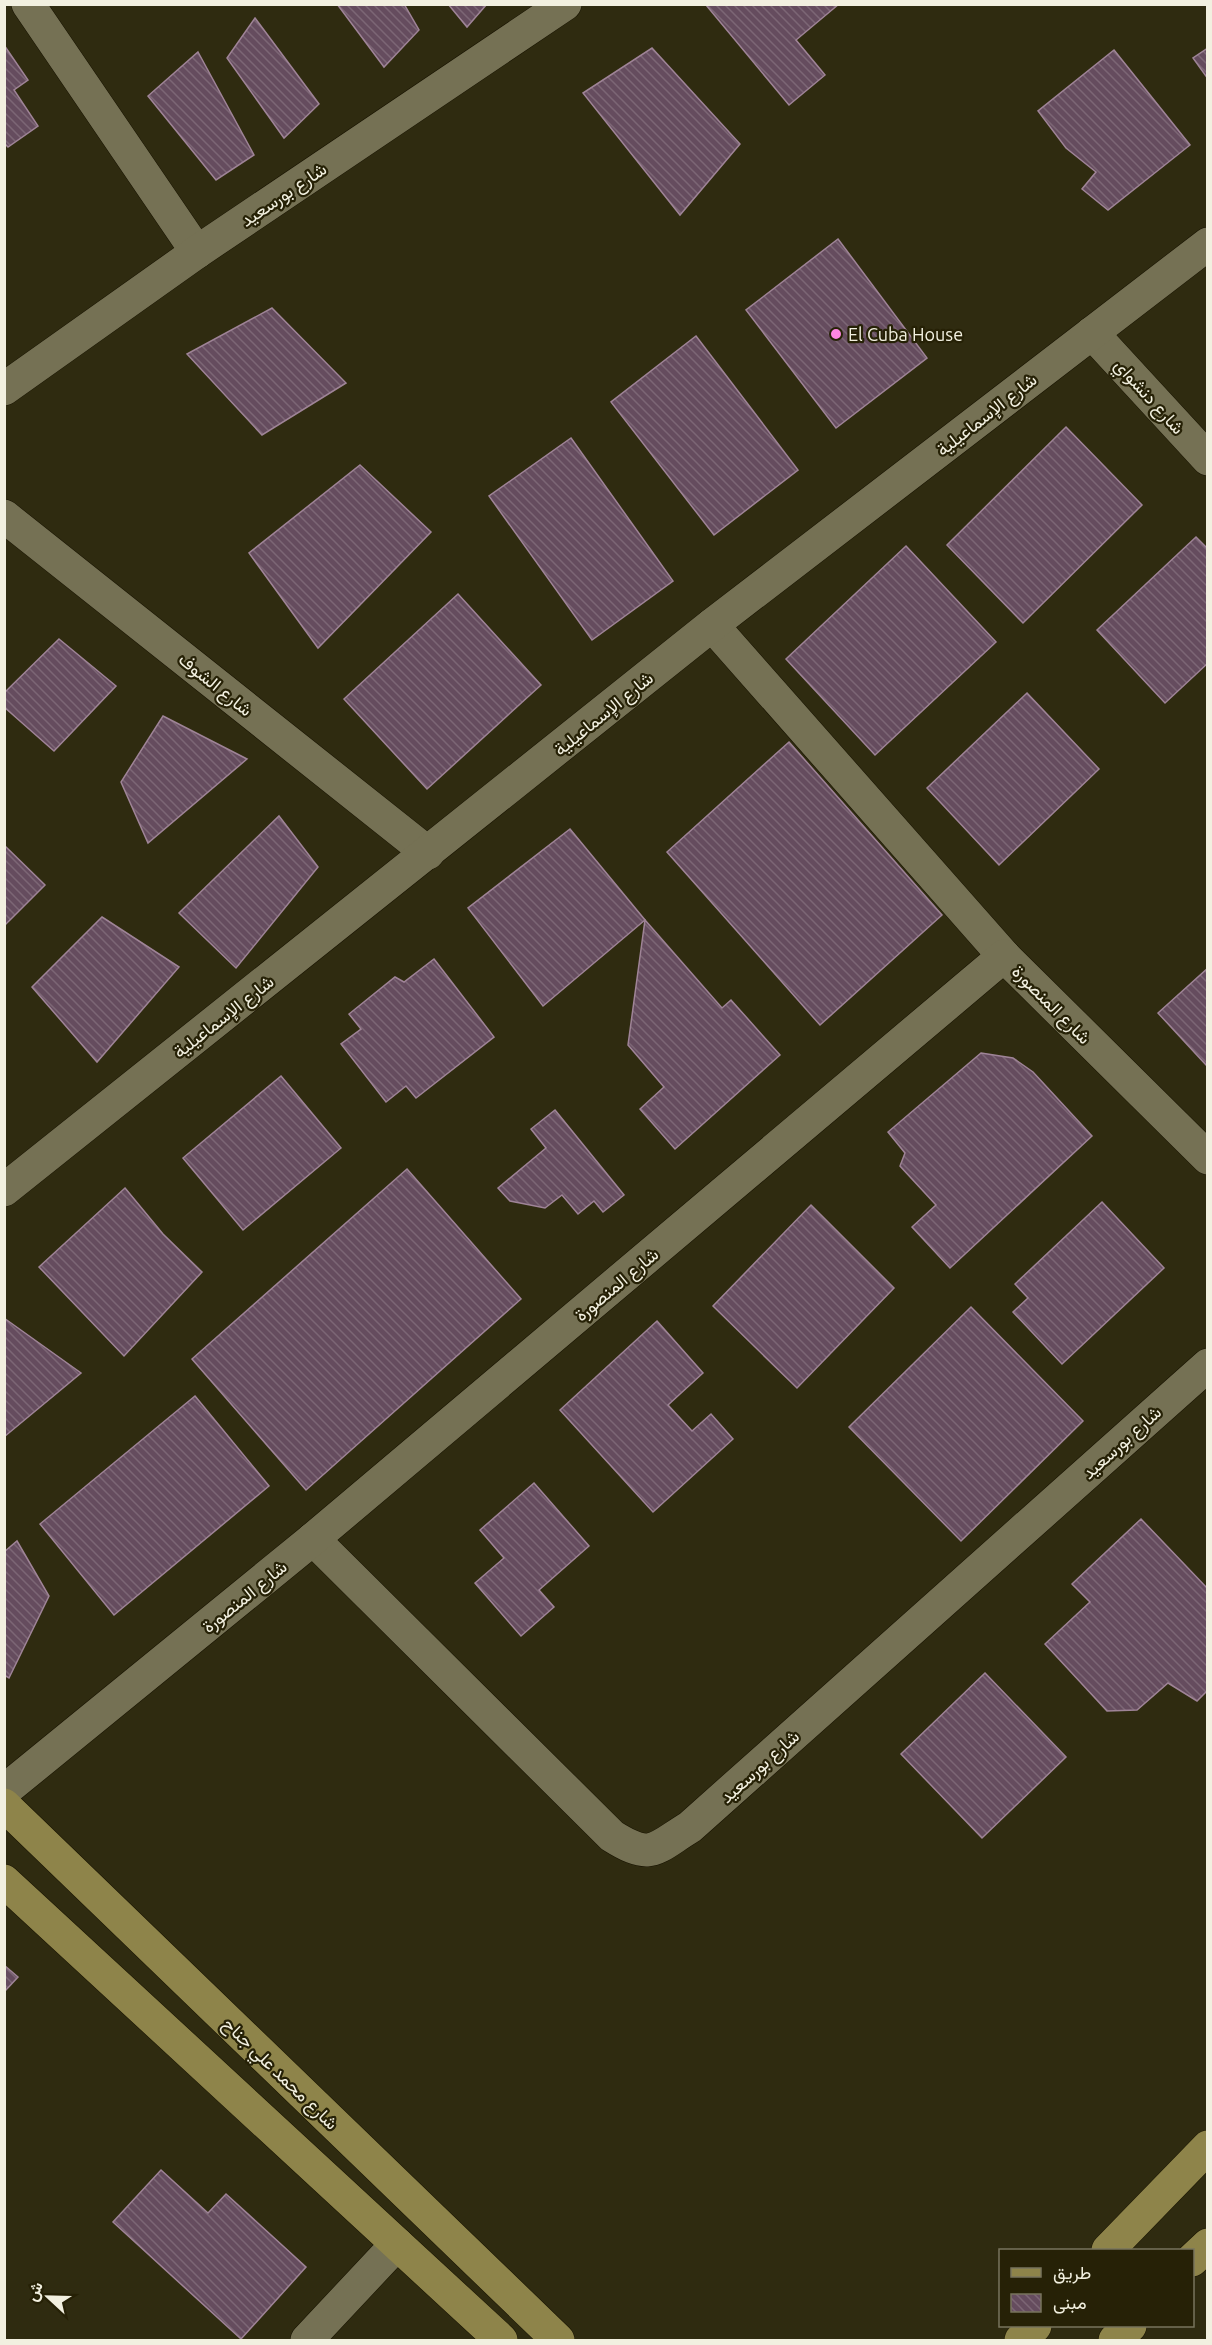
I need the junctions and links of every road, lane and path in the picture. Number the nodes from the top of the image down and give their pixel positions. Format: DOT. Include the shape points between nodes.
graph roads {
  1 [pos="28,4"];
  2 [pos="565,4"];
  3 [pos="1208,244"];
  4 [pos="197,252"];
  5 [pos="1092,333"];
  6 [pos="4,389"];
  7 [pos="1208,459"];
  8 [pos="4,516"];
  9 [pos="712,625"];
  10 [pos="428,853"];
  11 [pos="1004,956"];
  12 [pos="1208,1158"];
  13 [pos="4,1190"];
  14 [pos="1208,1365"];
  15 [pos="313,1539"];
  16 [pos="4,1791"];
  17 [pos="4,1805"];
  18 [pos="4,1881"];
  19 [pos="1208,2147"];
  20 [pos="397,2244"];
  21 [pos="1208,2245"];
  22 [pos="1109,2249"];
  23 [pos="1194,2258"];
  24 [pos="1033,2327"];
  25 [pos="1128,2327"];
  26 [pos="307,2340"];
  27 [pos="501,2340"];
  28 [pos="558,2340"];
  29 [pos="1021,2340"];
  30 [pos="1115,2340"];
  1 -- 4 [label="street"];
  2 -- 4 [label="street, شارع بورسعيد"];
  3 -- 5 [label="street, شارع الإسماعيلية"];
  4 -- 6 [label="street, شارع بورسعيد"];
  5 -- 7 [label="street, شارع دنشواي"];
  5 -- 9 [label="street, شارع الإسماعيلية"];
  8 -- 10 [label="street, شارع الشوف"];
  9 -- 10 [label="street, شارع الإسماعيلية"];
  9 -- 11 [label="street"];
  10 -- 13 [label="street, شارع الإسماعيلية"];
  11 -- 12 [label="street, شارع المنصورة"];
  11 -- 15 [label="street, شارع المنصورة"];
  14 -- 15 [label="street, شارع بورسعيد" via="690,1827 652,1851 633,1849 612,1836"];
  15 -- 16 [label="street, شارع المنصورة"];
  17 -- 28 [label="main road, شارع محمد علي جناح"];
  18 -- 20 [label="main road"];
  19 -- 22 [label="main road"];
  20 -- 26 [label="street"];
  20 -- 27 [label="main road"];
  21 -- 23 [label="main road"];
  24 -- 29 [label="main road"];
  25 -- 30 [label="main road"];
}
